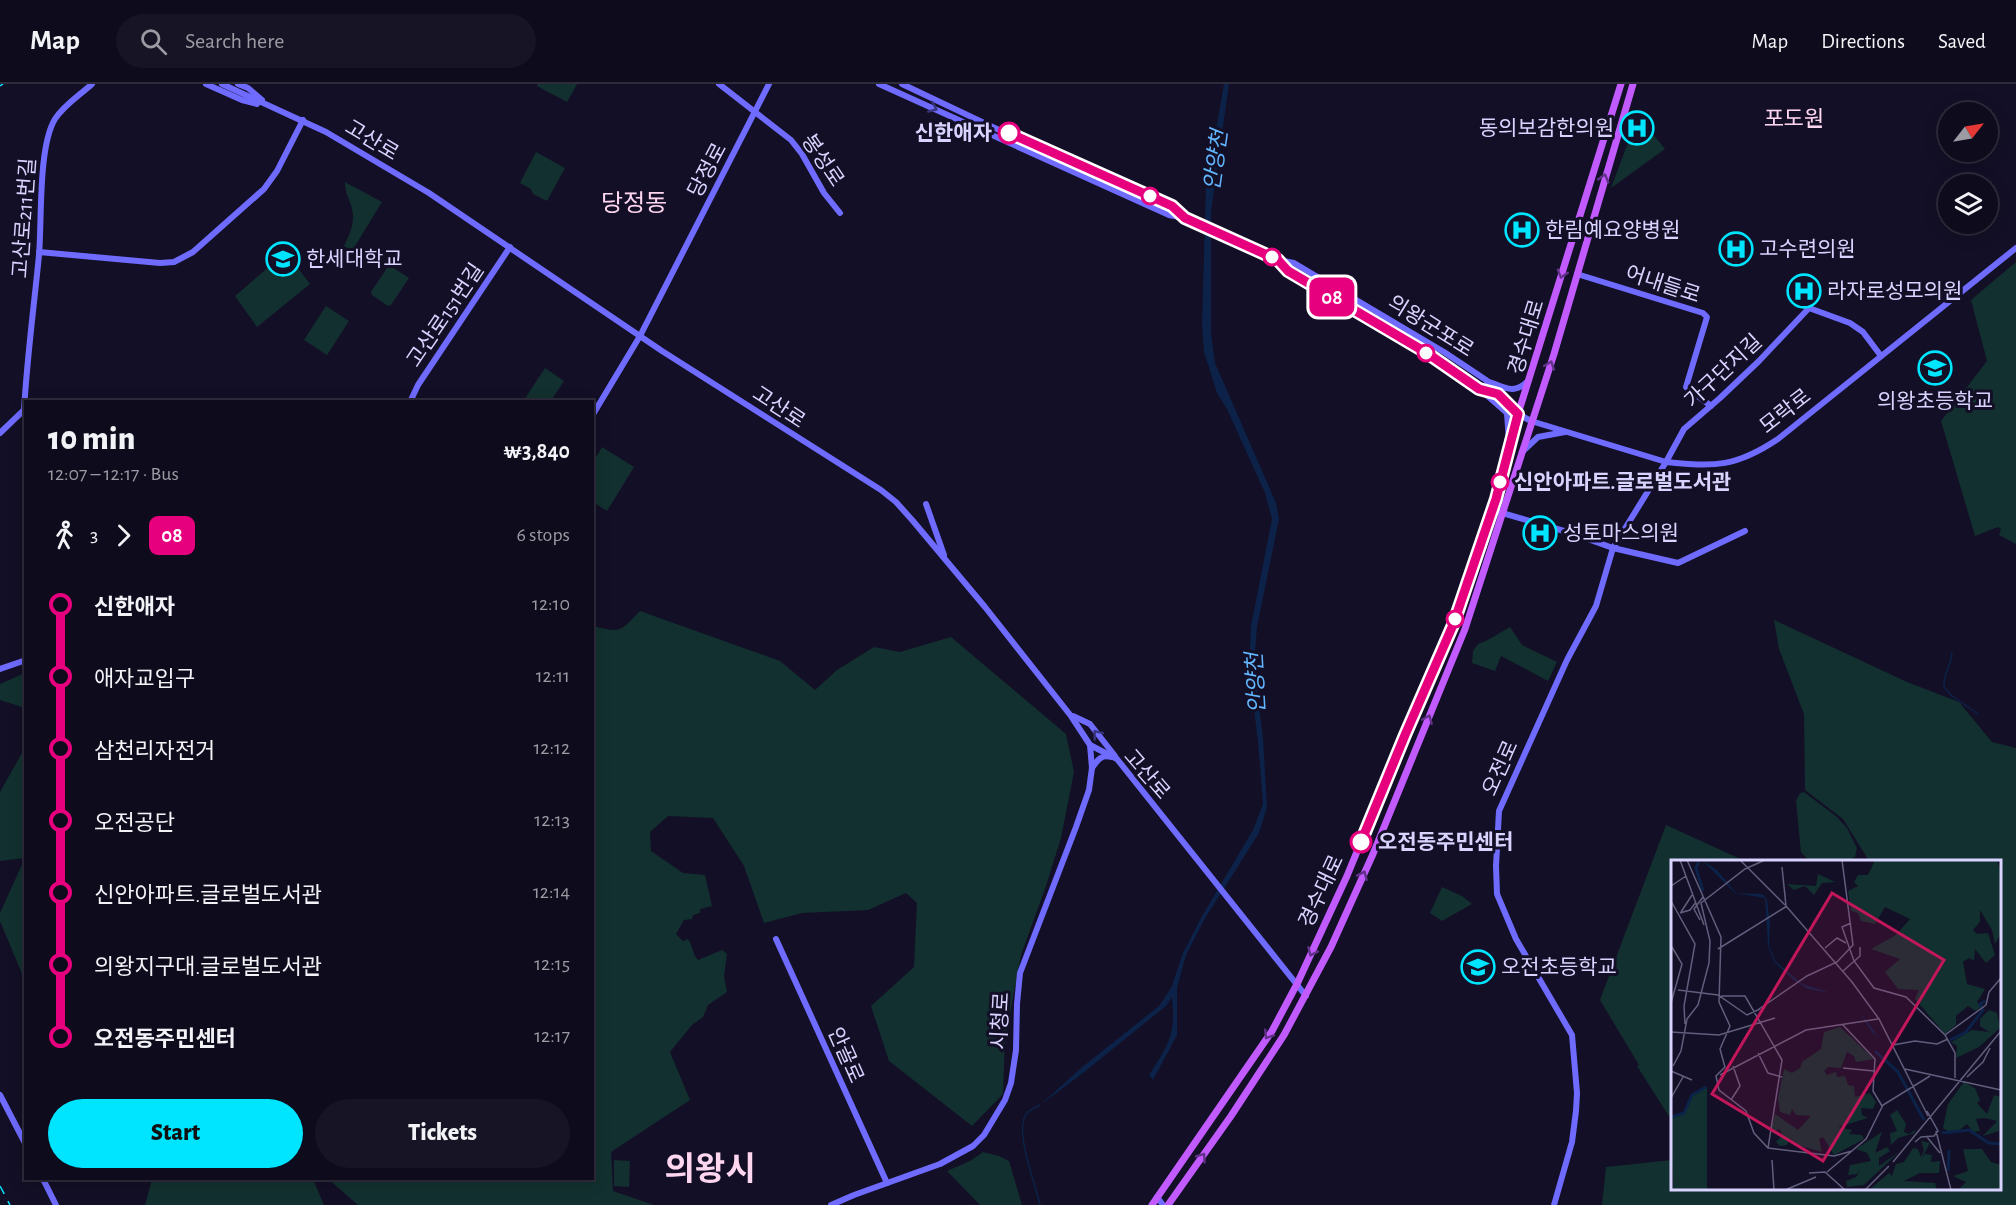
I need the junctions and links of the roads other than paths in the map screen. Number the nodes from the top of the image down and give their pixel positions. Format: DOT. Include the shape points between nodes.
graph roads {
  1 [pos="92,84"];
  2 [pos="206,84"];
  3 [pos="222,84"];
  4 [pos="238,84"];
  5 [pos="719,84"];
  6 [pos="770,84"];
  7 [pos="879,84"];
  8 [pos="902,84"];
  9 [pos="1622,84"];
  10 [pos="1632,84"];
  11 [pos="270,106"];
  12 [pos="756,111"];
  13 [pos="303,120"];
  14 [pos="840,213"];
  15 [pos="1188,219"];
  16 [pos="510,247"];
  17 [pos="2016,248"];
  18 [pos="39,252"];
  19 [pos="1278,260"];
  20 [pos="1577,274"];
  21 [pos="640,336"];
  22 [pos="1881,356"];
  23 [pos="1531,377"];
  24 [pos="1486,380"];
  25 [pos="1479,389"];
  26 [pos="1498,394"];
  27 [pos="25,400"];
  28 [pos="411,400"];
  29 [pos="1711,406"];
  30 [pos="24,410"];
  31 [pos="594,413"];
  32 [pos="1518,414"];
  33 [pos="1532,421"];
  34 [pos="1567,432"];
  35 [pos="0,433"];
  36 [pos="1509,448"];
  37 [pos="1521,453"];
  38 [pos="1666,462"];
  39 [pos="926,504"];
  40 [pos="1492,510"];
  41 [pos="1502,513"];
  42 [pos="1745,531"];
  43 [pos="1613,548"];
  44 [pos="946,558"];
  45 [pos="24,661"];
  46 [pos="0,669"];
  47 [pos="1071,716"];
  48 [pos="1090,745"];
  49 [pos="1117,759"];
  50 [pos="1092,768"];
  51 [pos="776,939"];
  52 [pos="1297,984"];
  53 [pos="1306,996"];
  54 [pos="0,1095"];
  55 [pos="24,1141"];
  56 [pos="44,1180"];
  57 [pos="887,1183"];
  58 [pos="1157,1197"];
  59 [pos="56,1205"];
  60 [pos="831,1205"];
  61 [pos="1152,1205"];
  62 [pos="1162,1205"];
  63 [pos="1168,1205"];
  64 [pos="1554,1205"];
  1 -- 18 [label="street, 고산로211번길" via="62,110 49,135"];
  2 -- 11 [label="street" via="242,100"];
  3 -- 11 [label="street, 고산로"];
  4 -- 11 [label="street"];
  5 -- 12 [label="street, 봉성로"];
  6 -- 12 [label="street, 당정로"];
  7 -- 15 [label="street, one-way" via="1169,215"];
  8 -- 15 [label="street" via="1172,206"];
  9 -- 23 [label="main road, 경수대로, one-way"];
  20 -- 10 [label="main road, 경수대로, one-way"];
  11 -- 13 [label="street, 고산로"];
  12 -- 14 [label="street, 봉성로" via="800,150"];
  12 -- 21 [label="street, 당정로"];
  13 -- 16 [label="street, 고산로" via="429,193"];
  13 -- 18 [label="street" via="264,189 180,260 160,262"];
  15 -- 19 [label="street, 의왕군포로"];
  16 -- 21 [label="street, 고산로"];
  16 -- 28 [label="street, 고산로151번길"];
  17 -- 22 [label="street, 모락로"];
  18 -- 27 [label="street, 고산로211번길"];
  19 -- 24 [label="street, 의왕군포로" via="1294,263 1324,279"];
  19 -- 25 [label="street, 의왕군포로" via="1288,271 1427,353"];
  20 -- 29 [label="street, 어내들로" via="1707,316 1686,387"];
  33 -- 20 [label="main road, 경수대로, one-way"];
  21 -- 31 [label="street, 당정로"];
  21 -- 44 [label="street, 고산로" via="881,490"];
  22 -- 29 [label="street, 가구단지길" via="1863,332 1850,323 1809,308"];
  22 -- 38 [label="street, 모락로" via="1778,439 1742,460 1688,465"];
  23 -- 24 [label="street" via="1513,390"];
  23 -- 32 [label="main road, 경수대로"];
  24 -- 26 [label="street, 의왕군포로"];
  25 -- 26 [label="street, 의왕군포로"];
  25 -- 36 [label="street" via="1507,414"];
  26 -- 32 [label="street, 의왕군포로"];
  29 -- 38 [label="street, 가구단지길" via="1684,429"];
  30 -- 35 [label="street, 고산로211번길"];
  32 -- 33 [label="street, 의왕군포로"];
  32 -- 36 [label="main road, 경수대로"];
  33 -- 34 [label="street, 모락로"];
  33 -- 37 [label="main road, 경수대로"];
  34 -- 37 [label="street" via="1538,437"];
  34 -- 38 [label="street, 모락로"];
  36 -- 40 [label="main road, 경수대로"];
  37 -- 41 [label="main road, 경수대로"];
  38 -- 43 [label="street, 오전로"];
  39 -- 44 [label="street"];
  40 -- 41 [label="street"];
  40 -- 52 [label="main road, 경수대로, one-way" via="1453,625"];
  41 -- 43 [label="street"];
  53 -- 41 [label="main road, 경수대로, one-way" via="1373,854 1446,676"];
  42 -- 43 [label="street" via="1678,563"];
  43 -- 64 [label="street, 오전로" via="1596,606 1567,660 1499,811 1497,894 1516,939 1572,1035 1576,1111 1572,1142"];
  44 -- 47 [label="street, 고산로"];
  45 -- 46 [label="street"];
  47 -- 48 [label="street, 고산로"];
  49 -- 47 [label="street, one-way" via="1090,724"];
  48 -- 49 [label="street, 고산로"];
  48 -- 50 [label="street, 시청로"];
  49 -- 50 [label="street" via="1102,757"];
  49 -- 52 [label="street, 고산로"];
  50 -- 57 [label="street, 시청로" via="1089,790 1020,973 1016,1050 1005,1100 973,1146 940,1164"];
  51 -- 57 [label="street, 안골로"];
  52 -- 53 [label="street"];
  52 -- 58 [label="main road, 경수대로, one-way" via="1272,1031"];
  63 -- 53 [label="main road, 경수대로, one-way" via="1270,1059"];
  54 -- 55 [label="street"];
  56 -- 59 [label="street"];
  57 -- 60 [label="street, 시청로"];
  58 -- 61 [label="main road, 경수대로"];
  58 -- 62 [label="street"];
}
